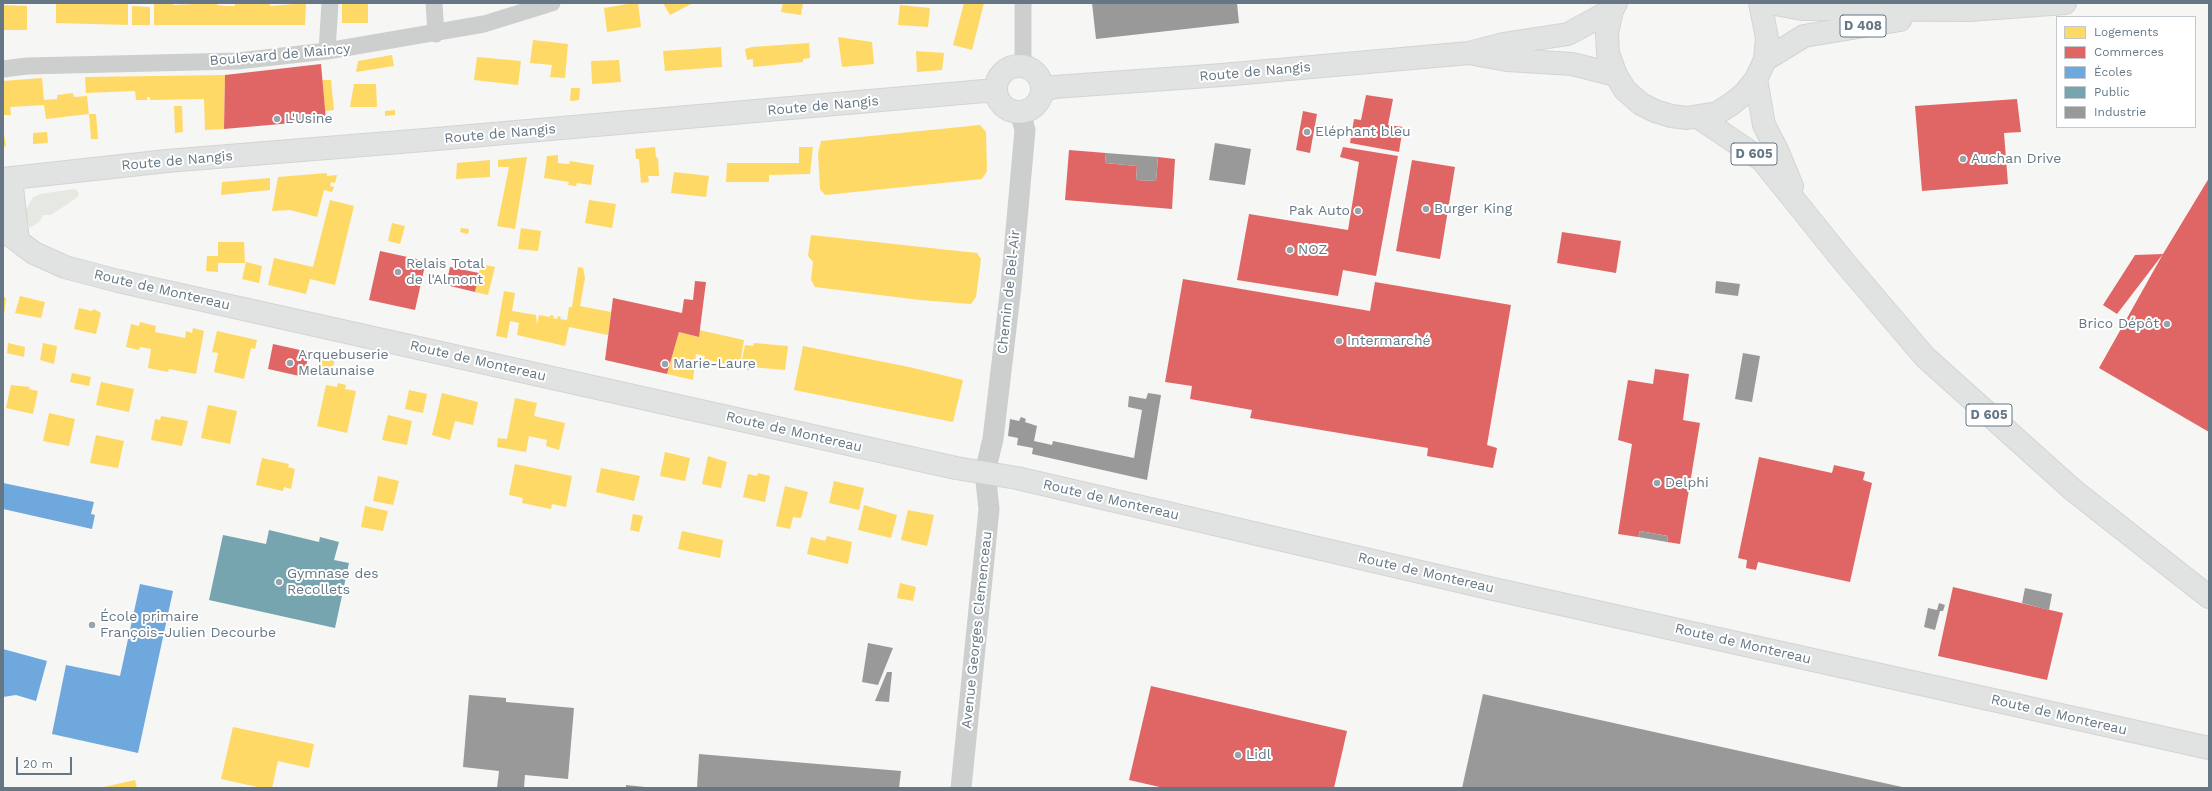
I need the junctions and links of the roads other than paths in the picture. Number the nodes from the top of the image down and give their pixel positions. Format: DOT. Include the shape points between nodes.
graph roads {
  1 [pos="330,3"];
  2 [pos="434,3"];
  3 [pos="552,3"];
  4 [pos="1023,3"];
  5 [pos="1760,3"];
  6 [pos="1770,3"];
  7 [pos="2064,3"];
  8 [pos="1614,7"];
  9 [pos="1969,10"];
  10 [pos="436,34"];
  11 [pos="327,51"];
  12 [pos="1469,53"];
  13 [pos="1022,66"];
  14 [pos="3,69"];
  15 [pos="1760,69"];
  16 [pos="1616,75"];
  17 [pos="1042,92"];
  18 [pos="996,93"];
  19 [pos="1020,112"];
  20 [pos="1698,117"];
  21 [pos="7,178"];
  22 [pos="1799,204"];
  23 [pos="10,236"];
  24 [pos="985,472"];
  25 [pos="2209,597"];
  26 [pos="2209,748"];
  27 [pos="961,788"];
  1 -- 11 [label="street"];
  2 -- 10 [label="street"];
  3 -- 10 [label="street, Boulevard de Maincy" via="484,24"];
  4 -- 13 [label="street"];
  5 -- 15 [label="main road" via="1767,38"];
  6 -- 9 [label="main road, D 408" via="1802,9"];
  7 -- 9 [label="main road, D 408"];
  8 -- 12 [label="main road, Route de Nangis" via="1568,34 1503,44"];
  8 -- 16 [label="main road" via="1607,33 1608,54"];
  9 -- 15 [label="main road, D 408" via="1804,36"];
  10 -- 11 [label="street, Boulevard de Maincy"];
  11 -- 14 [label="street, Boulevard de Maincy" via="238,61 27,66"];
  12 -- 16 [label="main road, Route de Nangis" via="1507,60 1572,64"];
  12 -- 17 [label="main road, Route de Nangis" via="1054,87"];
  13 -- 17 [label="main road" via="1029,68 1039,78"];
  13 -- 18 [label="main road" via="1015,66 1002,73 998,79"];
  15 -- 20 [label="main road" via="1744,94 1730,106 1717,113"];
  15 -- 22 [label="main road, D 605" via="1764,125"];
  16 -- 20 [label="main road" via="1625,90 1641,104 1671,116"];
  17 -- 19 [label="main road" via="1032,108"];
  18 -- 19 [label="main road" via="1004,106"];
  18 -- 21 [label="main road, Route de Nangis" via="175,160"];
  19 -- 24 [label="street, Chemin de Bel-Air" via="1025,130 1011,286 992,446"];
  20 -- 22 [label="main road, D 605" via="1762,160"];
  21 -- 23 [label="main road, Route de Montereau"];
  22 -- 25 [label="main road, D 605" via="1925,357 2073,490"];
  23 -- 24 [label="main road, Route de Montereau" via="34,253 65,267 118,281 956,468"];
  24 -- 26 [label="main road, Route de Montereau" via="1481,586"];
  24 -- 27 [label="street, Avenue Georges Clemenceau" via="989,509"];
}
